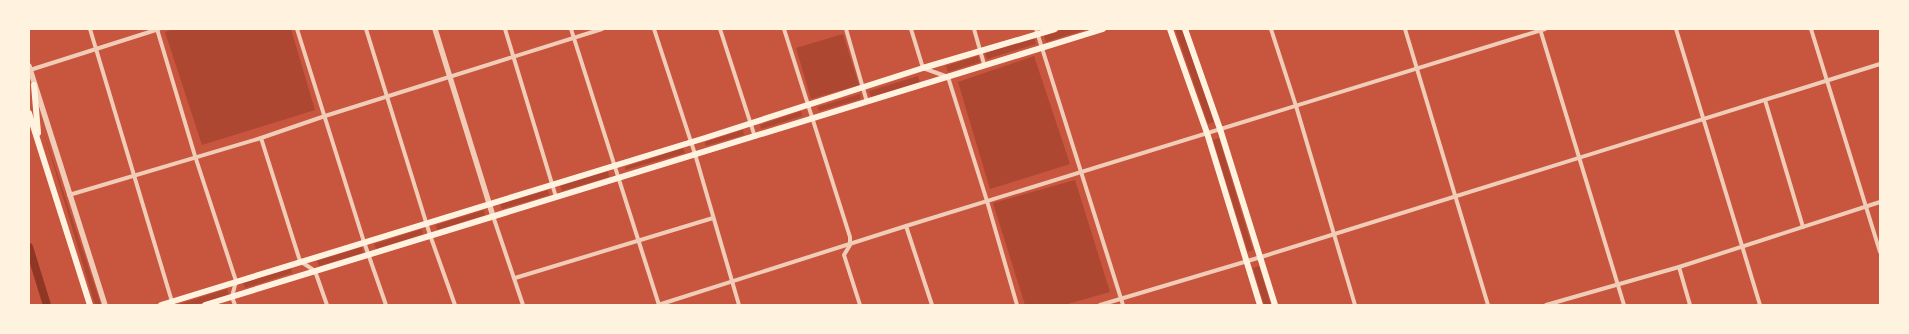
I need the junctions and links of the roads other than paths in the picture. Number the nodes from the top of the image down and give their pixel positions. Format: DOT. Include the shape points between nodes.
graph roads {
  1 [pos="90,29"];
  2 [pos="158,29"];
  3 [pos="297,29"];
  4 [pos="366,29"];
  5 [pos="435,29"];
  6 [pos="505,29"];
  7 [pos="571,29"];
  8 [pos="602,29"];
  9 [pos="654,29"];
  10 [pos="720,29"];
  11 [pos="784,29"];
  12 [pos="846,29"];
  13 [pos="911,29"];
  14 [pos="974,29"];
  15 [pos="1055,29"];
  16 [pos="1102,29"];
  17 [pos="1170,29"];
  18 [pos="1184,29"];
  19 [pos="1271,29"];
  20 [pos="1405,29"];
  21 [pos="1545,29"];
  22 [pos="1676,29"];
  23 [pos="1810,29"];
  24 [pos="1540,30"];
  25 [pos="1037,31"];
  26 [pos="574,38"];
  27 [pos="1042,46"];
  28 [pos="96,48"];
  29 [pos="980,50"];
  30 [pos="514,57"];
  31 [pos="984,64"];
  32 [pos="1880,64"];
  33 [pos="30,68"];
  34 [pos="923,68"];
  35 [pos="1417,68"];
  36 [pos="948,77"];
  37 [pos="450,78"];
  38 [pos="1826,80"];
  39 [pos="34,85"];
  40 [pos="863,88"];
  41 [pos="387,97"];
  42 [pos="1765,100"];
  43 [pos="867,102"];
  44 [pos="807,104"];
  45 [pos="1296,106"];
  46 [pos="29,113"];
  47 [pos="325,116"];
  48 [pos="812,118"];
  49 [pos="1702,120"];
  50 [pos="750,123"];
  51 [pos="1220,129"];
  52 [pos="1207,133"];
  53 [pos="756,137"];
  54 [pos="261,138"];
  55 [pos="691,142"];
  56 [pos="39,146"];
  57 [pos="695,154"];
  58 [pos="195,156"];
  59 [pos="1578,158"];
  60 [pos="615,165"];
  61 [pos="1081,172"];
  62 [pos="134,175"];
  63 [pos="619,177"];
  64 [pos="552,184"];
  65 [pos="68,195"];
  66 [pos="1455,196"];
  67 [pos="556,197"];
  68 [pos="987,201"];
  69 [pos="1880,202"];
  70 [pos="489,204"];
  71 [pos="1866,207"];
  72 [pos="493,216"];
  73 [pos="713,218"];
  74 [pos="426,223"];
  75 [pos="906,226"];
  76 [pos="1803,227"];
  77 [pos="1334,234"];
  78 [pos="430,235"];
  79 [pos="639,240"];
  80 [pos="364,242"];
  81 [pos="850,246"];
  82 [pos="1741,246"];
  83 [pos="1880,252"];
  84 [pos="369,255"];
  85 [pos="1261,257"];
  86 [pos="300,261"];
  87 [pos="1247,261"];
  88 [pos="1679,267"];
  89 [pos="315,271"];
  90 [pos="515,278"];
  91 [pos="236,281"];
  92 [pos="733,282"];
  93 [pos="1618,284"];
  94 [pos="232,297"];
  95 [pos="1121,299"];
  96 [pos="173,303"];
  97 [pos="90,305"];
  98 [pos="105,305"];
  99 [pos="161,305"];
  100 [pos="206,305"];
  101 [pos="235,305"];
  102 [pos="327,305"];
  103 [pos="386,305"];
  104 [pos="455,305"];
  105 [pos="523,305"];
  106 [pos="658,305"];
  107 [pos="740,305"];
  108 [pos="860,305"];
  109 [pos="932,305"];
  110 [pos="1016,305"];
  111 [pos="1100,305"];
  112 [pos="1122,305"];
  113 [pos="1260,305"];
  114 [pos="1275,305"];
  115 [pos="1355,305"];
  116 [pos="1488,305"];
  117 [pos="1546,305"];
  118 [pos="1624,305"];
  119 [pos="1690,305"];
  120 [pos="1760,305"];
  1 -- 28 [label="street"];
  2 -- 28 [label="street"];
  2 -- 58 [label="street"];
  3 -- 47 [label="street"];
  4 -- 41 [label="street"];
  5 -- 37 [label="street"];
  6 -- 30 [label="street"];
  7 -- 26 [label="street"];
  8 -- 26 [label="street"];
  9 -- 55 [label="street"];
  10 -- 50 [label="street"];
  11 -- 44 [label="street"];
  12 -- 40 [label="street"];
  13 -- 34 [label="street"];
  14 -- 29 [label="street"];
  15 -- 25 [label="main road"];
  16 -- 27 [label="main road"];
  17 -- 52 [label="main road"];
  18 -- 51 [label="main road"];
  19 -- 45 [label="street"];
  20 -- 35 [label="street"];
  21 -- 24 [label="street"];
  22 -- 49 [label="street"];
  23 -- 38 [label="street"];
  24 -- 35 [label="street"];
  24 -- 59 [label="street"];
  25 -- 27 [label="street"];
  25 -- 29 [label="main road"];
  26 -- 30 [label="street"];
  26 -- 60 [label="street"];
  27 -- 31 [label="main road"];
  27 -- 61 [label="street"];
  28 -- 33 [label="street"];
  28 -- 62 [label="street"];
  29 -- 31 [label="street"];
  29 -- 34 [label="main road"];
  30 -- 37 [label="street"];
  30 -- 64 [label="street"];
  31 -- 36 [label="main road"];
  32 -- 38 [label="street"];
  33 -- 39 [label="street"];
  34 -- 36 [label="street"];
  34 -- 40 [label="main road"];
  35 -- 45 [label="street"];
  35 -- 66 [label="street"];
  36 -- 43 [label="main road"];
  36 -- 68 [label="street"];
  37 -- 41 [label="street"];
  37 -- 70 [label="street"];
  38 -- 42 [label="street"];
  38 -- 71 [label="street"];
  39 -- 56 [label="main road"];
  39 -- 65 [label="street"];
  40 -- 43 [label="street"];
  40 -- 44 [label="main road"];
  41 -- 47 [label="street"];
  41 -- 74 [label="street"];
  42 -- 49 [label="street"];
  42 -- 76 [label="street"];
  43 -- 48 [label="main road"];
  44 -- 48 [label="street"];
  44 -- 50 [label="main road"];
  45 -- 51 [label="street"];
  45 -- 77 [label="street"];
  46 -- 56 [label="main road"];
  47 -- 54 [label="street"];
  47 -- 80 [label="street"];
  48 -- 53 [label="main road"];
  48 -- 81 [label="street" via="850,238"];
  49 -- 59 [label="street"];
  49 -- 82 [label="street"];
  50 -- 53 [label="street"];
  50 -- 55 [label="main road"];
  51 -- 52 [label="street"];
  51 -- 85 [label="main road"];
  52 -- 61 [label="street"];
  52 -- 87 [label="main road"];
  53 -- 57 [label="main road"];
  54 -- 58 [label="street"];
  54 -- 86 [label="street"];
  55 -- 57 [label="street"];
  55 -- 60 [label="main road"];
  56 -- 97 [label="main road"];
  57 -- 63 [label="main road"];
  57 -- 73 [label="street"];
  58 -- 62 [label="street"];
  58 -- 91 [label="street"];
  59 -- 66 [label="street"];
  59 -- 93 [label="street"];
  60 -- 63 [label="street"];
  60 -- 64 [label="main road"];
  61 -- 68 [label="street"];
  61 -- 95 [label="street"];
  62 -- 65 [label="street"];
  62 -- 96 [label="street"];
  63 -- 67 [label="main road"];
  63 -- 79 [label="street"];
  64 -- 67 [label="street"];
  64 -- 70 [label="main road"];
  65 -- 98 [label="street"];
  66 -- 77 [label="street"];
  66 -- 116 [label="street"];
  67 -- 72 [label="main road"];
  68 -- 75 [label="street"];
  68 -- 110 [label="street"];
  69 -- 71 [label="street"];
  70 -- 72 [label="street"];
  70 -- 74 [label="main road"];
  71 -- 76 [label="street"];
  71 -- 83 [label="street"];
  72 -- 78 [label="main road"];
  72 -- 90 [label="street"];
  73 -- 79 [label="street"];
  73 -- 92 [label="street"];
  74 -- 78 [label="street"];
  74 -- 80 [label="main road"];
  75 -- 81 [label="street"];
  75 -- 109 [label="street"];
  76 -- 82 [label="street"];
  77 -- 85 [label="street"];
  77 -- 115 [label="street"];
  78 -- 84 [label="main road"];
  78 -- 104 [label="street"];
  79 -- 90 [label="street"];
  79 -- 106 [label="street"];
  80 -- 84 [label="street"];
  80 -- 86 [label="main road"];
  81 -- 92 [label="street"];
  81 -- 108 [label="street" via="844,255"];
  82 -- 88 [label="street"];
  82 -- 120 [label="street"];
  84 -- 89 [label="main road"];
  84 -- 103 [label="street"];
  85 -- 87 [label="street"];
  85 -- 114 [label="main road"];
  86 -- 89 [label="street"];
  86 -- 91 [label="main road"];
  87 -- 95 [label="street"];
  87 -- 113 [label="main road"];
  88 -- 93 [label="street"];
  88 -- 119 [label="street"];
  89 -- 94 [label="main road"];
  89 -- 102 [label="street"];
  90 -- 105 [label="street"];
  91 -- 94 [label="street"];
  91 -- 96 [label="main road"];
  92 -- 106 [label="street"];
  92 -- 107 [label="street"];
  93 -- 117 [label="street"];
  93 -- 118 [label="street"];
  94 -- 100 [label="main road"];
  94 -- 101 [label="street"];
  95 -- 111 [label="street"];
  95 -- 112 [label="street"];
  96 -- 99 [label="main road"];
}
